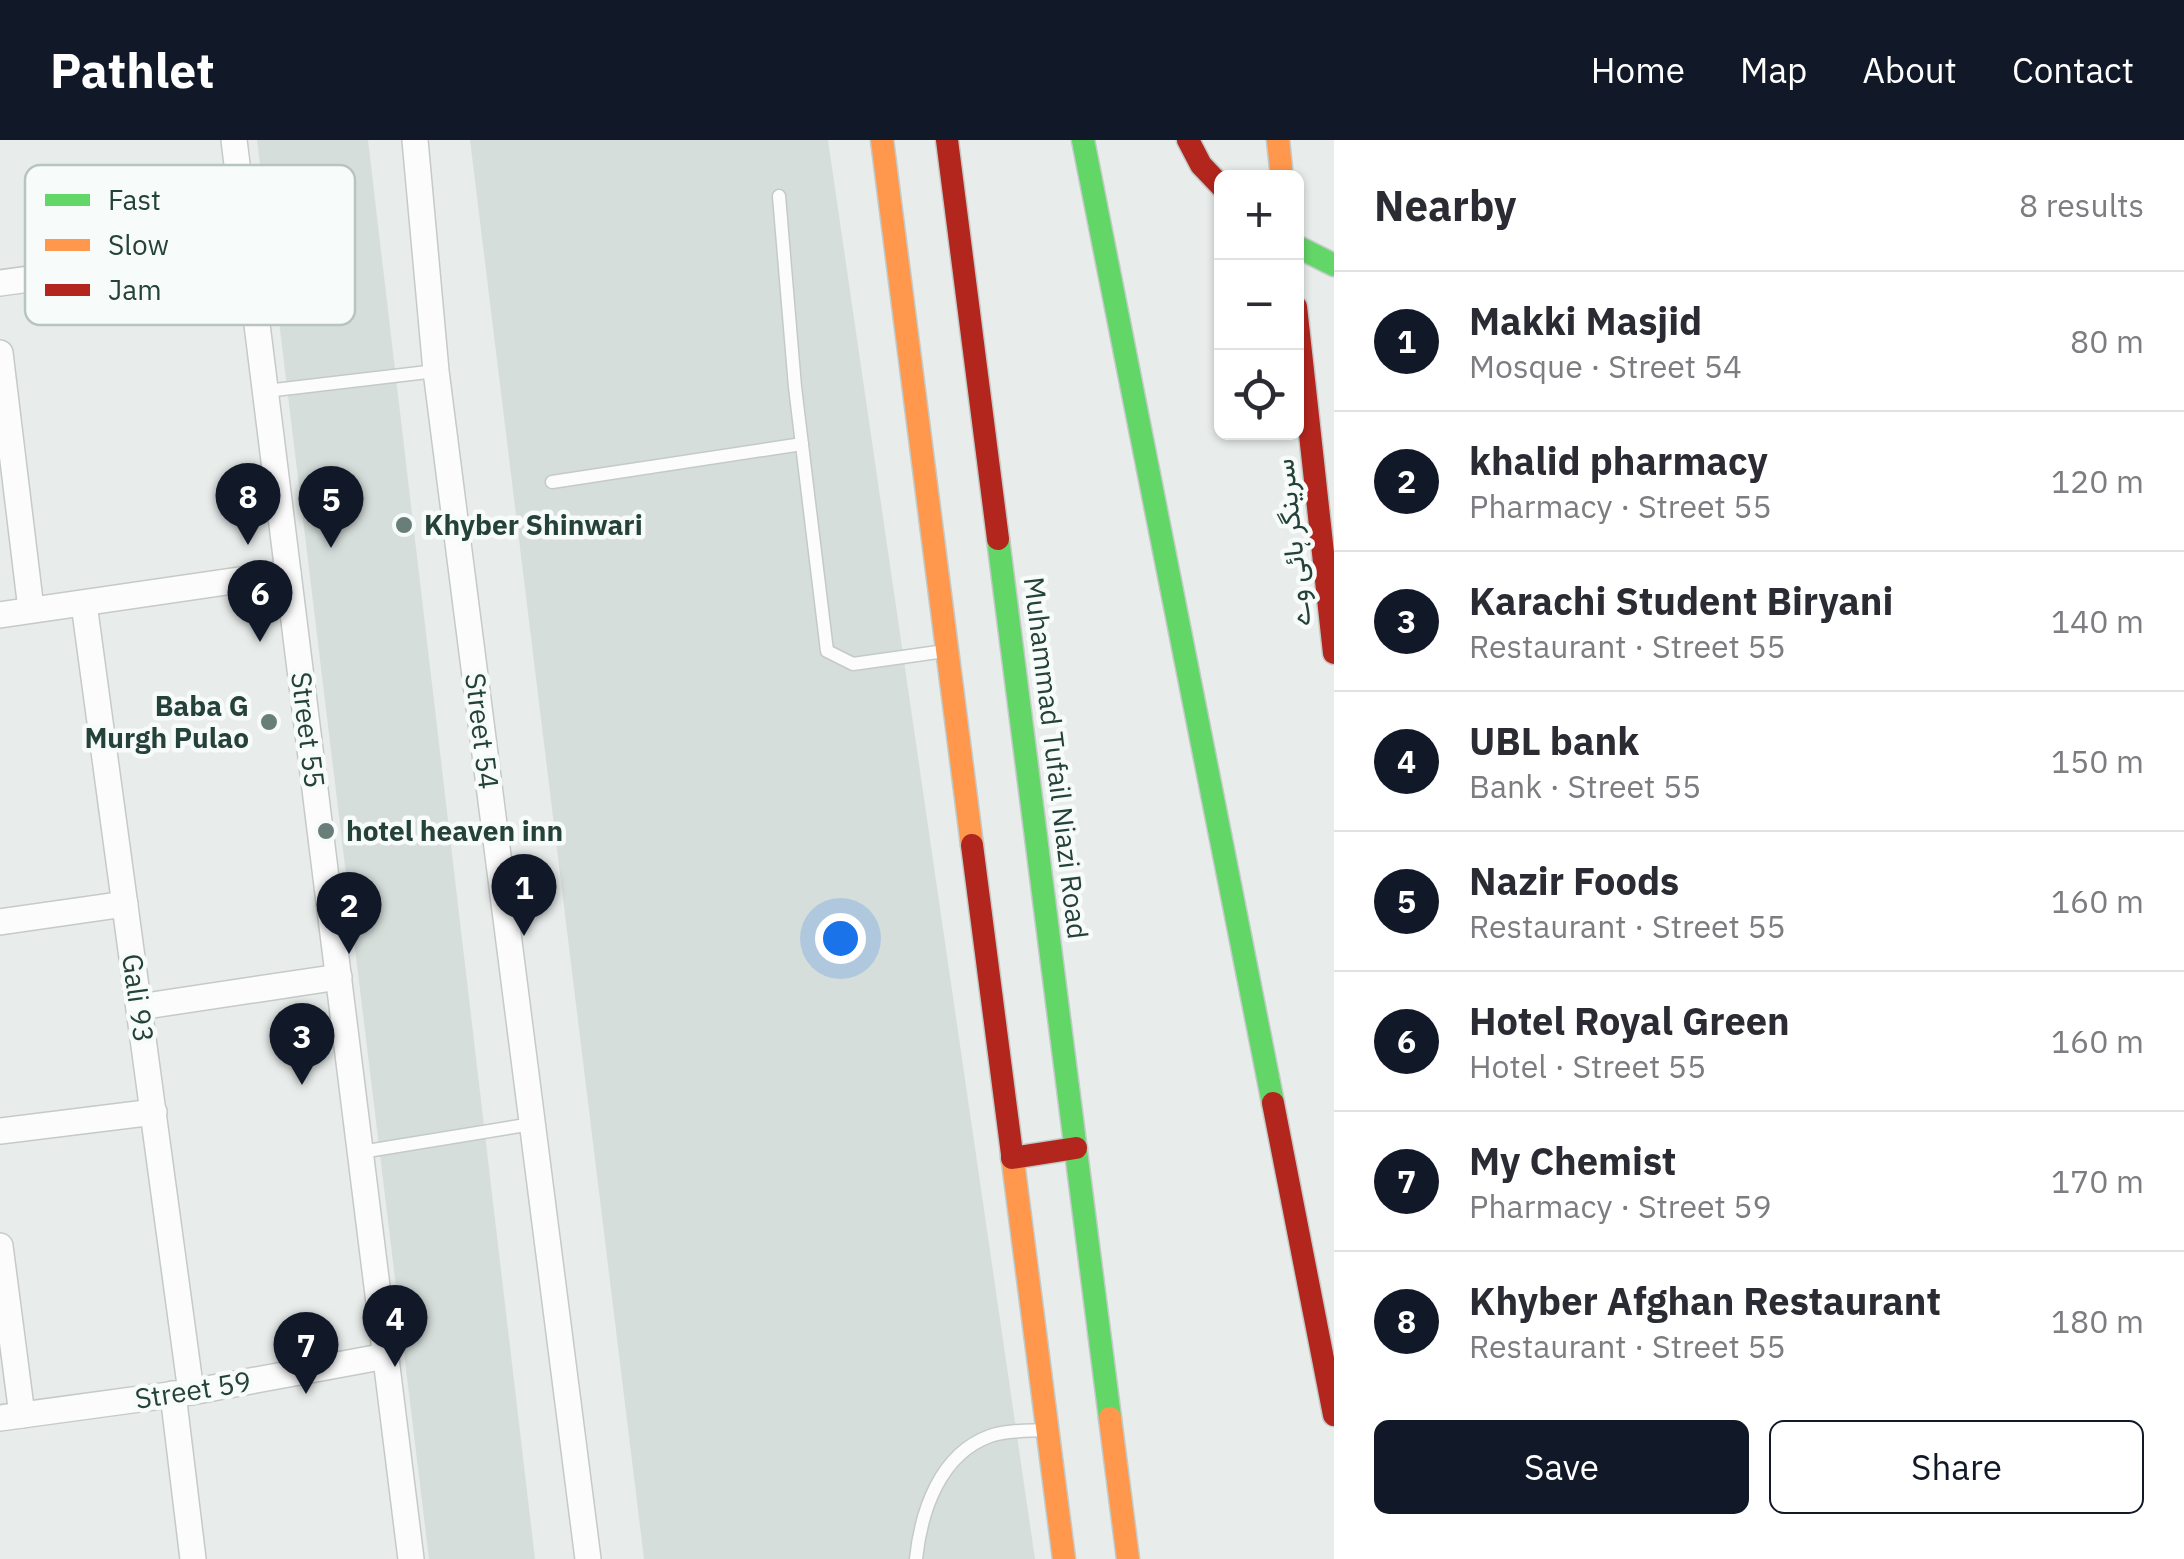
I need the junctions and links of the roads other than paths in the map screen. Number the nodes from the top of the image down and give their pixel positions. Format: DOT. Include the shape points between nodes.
graph roads {
  1 [pos="234,140"];
  2 [pos="415,140"];
  3 [pos="882,140"];
  4 [pos="947,140"];
  5 [pos="1083,140"];
  6 [pos="1188,140"];
  7 [pos="237,165"];
  8 [pos="1214,179"];
  9 [pos="779,196"];
  10 [pos="1304,250"];
  11 [pos="1334,265"];
  12 [pos="25,280"];
  13 [pos="0,283"];
  14 [pos="258,325"];
  15 [pos="1301,350"];
  16 [pos="0,352"];
  17 [pos="436,371"];
  18 [pos="266,391"];
  19 [pos="802,444"];
  20 [pos="552,482"];
  21 [pos="288,573"];
  22 [pos="84,604"];
  23 [pos="31,609"];
  24 [pos="0,615"];
  25 [pos="948,650"];
  26 [pos="1334,653"];
  27 [pos="124,904"];
  28 [pos="0,922"];
  29 [pos="339,977"];
  30 [pos="139,1007"];
  31 [pos="154,1112"];
  32 [pos="532,1124"];
  33 [pos="0,1131"];
  34 [pos="1076,1148"];
  35 [pos="361,1152"];
  36 [pos="1012,1158"];
  37 [pos="0,1246"];
  38 [pos="386,1356"];
  39 [pos="182,1393"];
  40 [pos="1334,1415"];
  41 [pos="11,1417"];
  42 [pos="1047,1430"];
  43 [pos="193,1559"];
  44 [pos="411,1559"];
  45 [pos="588,1559"];
  46 [pos="916,1559"];
  47 [pos="1064,1559"];
  48 [pos="1128,1559"];
  1 -- 7 [label="street, Street 55"];
  2 -- 17 [label="street, Street 54"];
  3 -- 25 [label="main road"];
  4 -- 34 [label="main road, Muhammad Tufail Niazi Road"];
  5 -- 40 [label="main road"];
  6 -- 8 [label="main road"];
  9 -- 19 [label="lane"];
  10 -- 11 [label="main road"];
  12 -- 13 [label="street"];
  14 -- 18 [label="street, Street 55"];
  15 -- 26 [label="main road, سرینگر ہائی وے"];
  16 -- 23 [label="street"];
  17 -- 18 [label="lane"];
  17 -- 32 [label="street, Street 54"];
  18 -- 21 [label="street, Street 55"];
  19 -- 20 [label="lane"];
  19 -- 25 [label="lane" via="827,651 853,664"];
  21 -- 22 [label="street"];
  21 -- 29 [label="street, Street 55"];
  22 -- 23 [label="street"];
  22 -- 27 [label="street, Gali 93"];
  23 -- 24 [label="street"];
  25 -- 36 [label="main road"];
  27 -- 28 [label="street"];
  27 -- 30 [label="street, Gali 93"];
  29 -- 30 [label="street"];
  29 -- 35 [label="street, Street 55"];
  30 -- 31 [label="street, Gali 93"];
  31 -- 33 [label="street"];
  31 -- 39 [label="street, Gali 93"];
  32 -- 35 [label="lane"];
  32 -- 45 [label="street, Street 54"];
  34 -- 36 [label="main road"];
  34 -- 48 [label="main road, Muhammad Tufail Niazi Road"];
  35 -- 38 [label="street, Street 55"];
  36 -- 42 [label="main road"];
  37 -- 41 [label="street"];
  38 -- 39 [label="street, Street 59"];
  38 -- 44 [label="street, Street 55"];
  39 -- 41 [label="street, Street 59"];
  39 -- 43 [label="street, Gali 93"];
  42 -- 46 [label="lane" via="992,1435 965,1448 936,1486 920,1524"];
  42 -- 47 [label="main road"];
}
